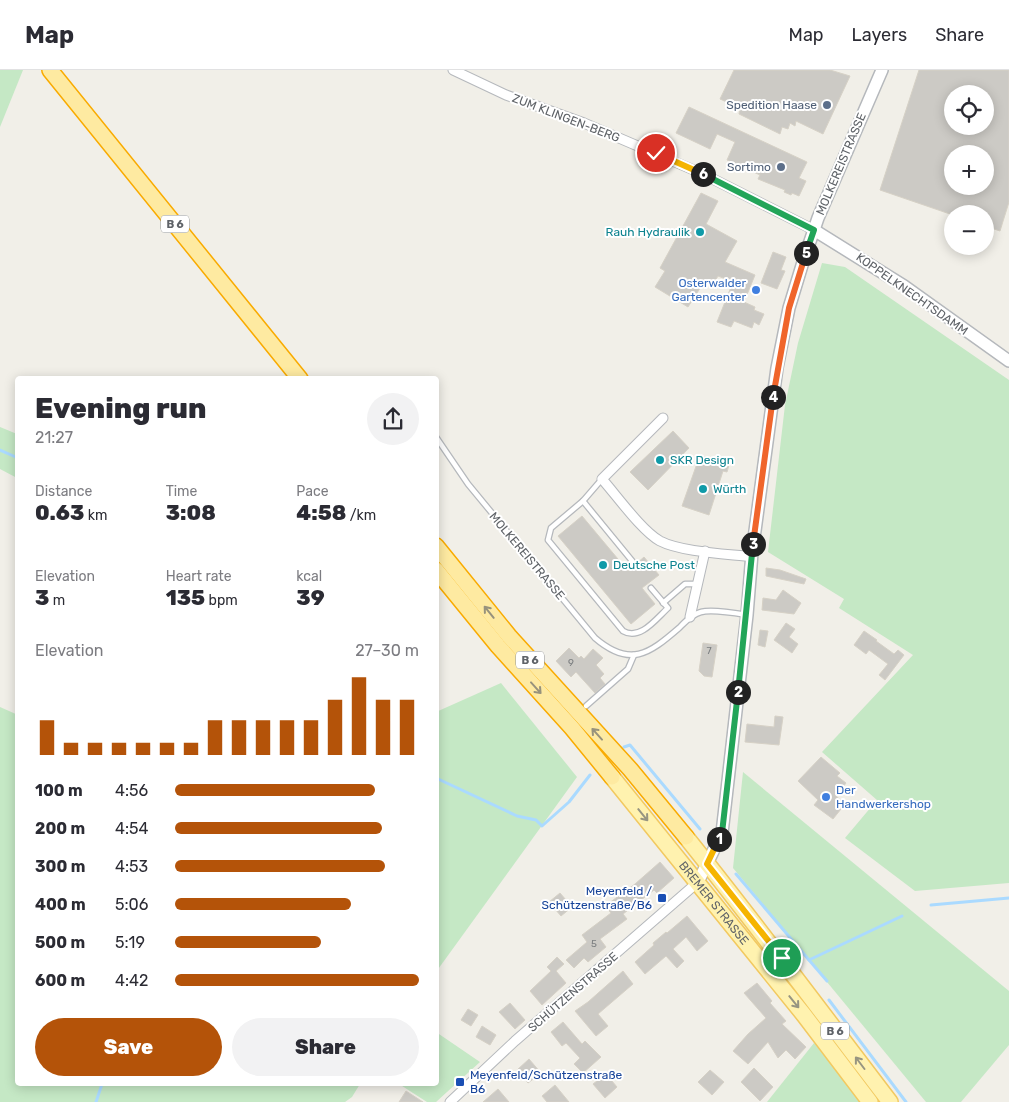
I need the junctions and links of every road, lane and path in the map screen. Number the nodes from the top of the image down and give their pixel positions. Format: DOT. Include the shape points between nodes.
graph roads {
  1 [pos="37,70"];
  2 [pos="50,70"];
  3 [pos="453,70"];
  4 [pos="882,70"];
  5 [pos="814,230"];
  6 [pos="1009,361"];
  7 [pos="285,376"];
  8 [pos="298,376"];
  9 [pos="663,418"];
  10 [pos="439,441"];
  11 [pos="602,479"];
  12 [pos="583,501"];
  13 [pos="439,550"];
  14 [pos="705,551"];
  15 [pos="752,557"];
  16 [pos="633,562"];
  17 [pos="439,574"];
  18 [pos="698,584"];
  19 [pos="652,588"];
  20 [pos="663,602"];
  21 [pos="747,615"];
  22 [pos="690,617"];
  23 [pos="634,655"];
  24 [pos="586,706"];
  25 [pos="612,777"];
  26 [pos="686,838"];
  27 [pos="707,864"];
  28 [pos="698,882"];
  29 [pos="450,1102"];
  30 [pos="870,1102"];
  31 [pos="890,1102"];
  1 -- 7 [label="highway, B 6"];
  2 -- 8 [label="highway, B 6"];
  3 -- 5 [label="street, ZUM KLINGEN-BERG" via="506,95 584,123 688,167"];
  4 -- 5 [label="street, MOLKEREISTRASSE"];
  5 -- 6 [label="street, KOPPELKNECHTSDAMM" via="893,278"];
  5 -- 15 [label="street, MOLKEREISTRASSE" via="789,308 779,358"];
  9 -- 11 [label="street"];
  10 -- 23 [label="lane, MOLKEREISTRASSE" via="468,484 595,638 608,650"];
  11 -- 12 [label="lane"];
  11 -- 14 [label="street" via="655,537 671,545"];
  12 -- 16 [label="lane"];
  12 -- 20 [label="lane" via="551,528 548,540 629,635 638,634 668,608"];
  26 -- 13 [label="highway, BREMER STRASSE / B 6, one-way" via="630,770 509,636"];
  14 -- 15 [label="street"];
  14 -- 18 [label="street"];
  15 -- 21 [label="street, MOLKEREISTRASSE"];
  17 -- 25 [label="highway, B 6, one-way"];
  18 -- 20 [label="lane" via="685,584"];
  18 -- 22 [label="street"];
  19 -- 20 [label="lane"];
  21 -- 22 [label="lane" via="701,612"];
  21 -- 27 [label="street, MOLKEREISTRASSE" via="722,833"];
  22 -- 23 [label="lane" via="650,651"];
  23 -- 24 [label="lane" via="628,669"];
  25 -- 28 [label="main road, BREMER STRASSE / B 6, one-way"];
  26 -- 27 [label="main road, BREMER STRASSE / B 6"];
  27 -- 28 [label="street, MOLKEREISTRASSE"];
  31 -- 27 [label="main road, BREMER STRASSE / B 6, one-way"];
  28 -- 29 [label="street, SCHÜTZENSTRASSE"];
  28 -- 30 [label="main road, BREMER STRASSE / B 6, one-way"];
}
